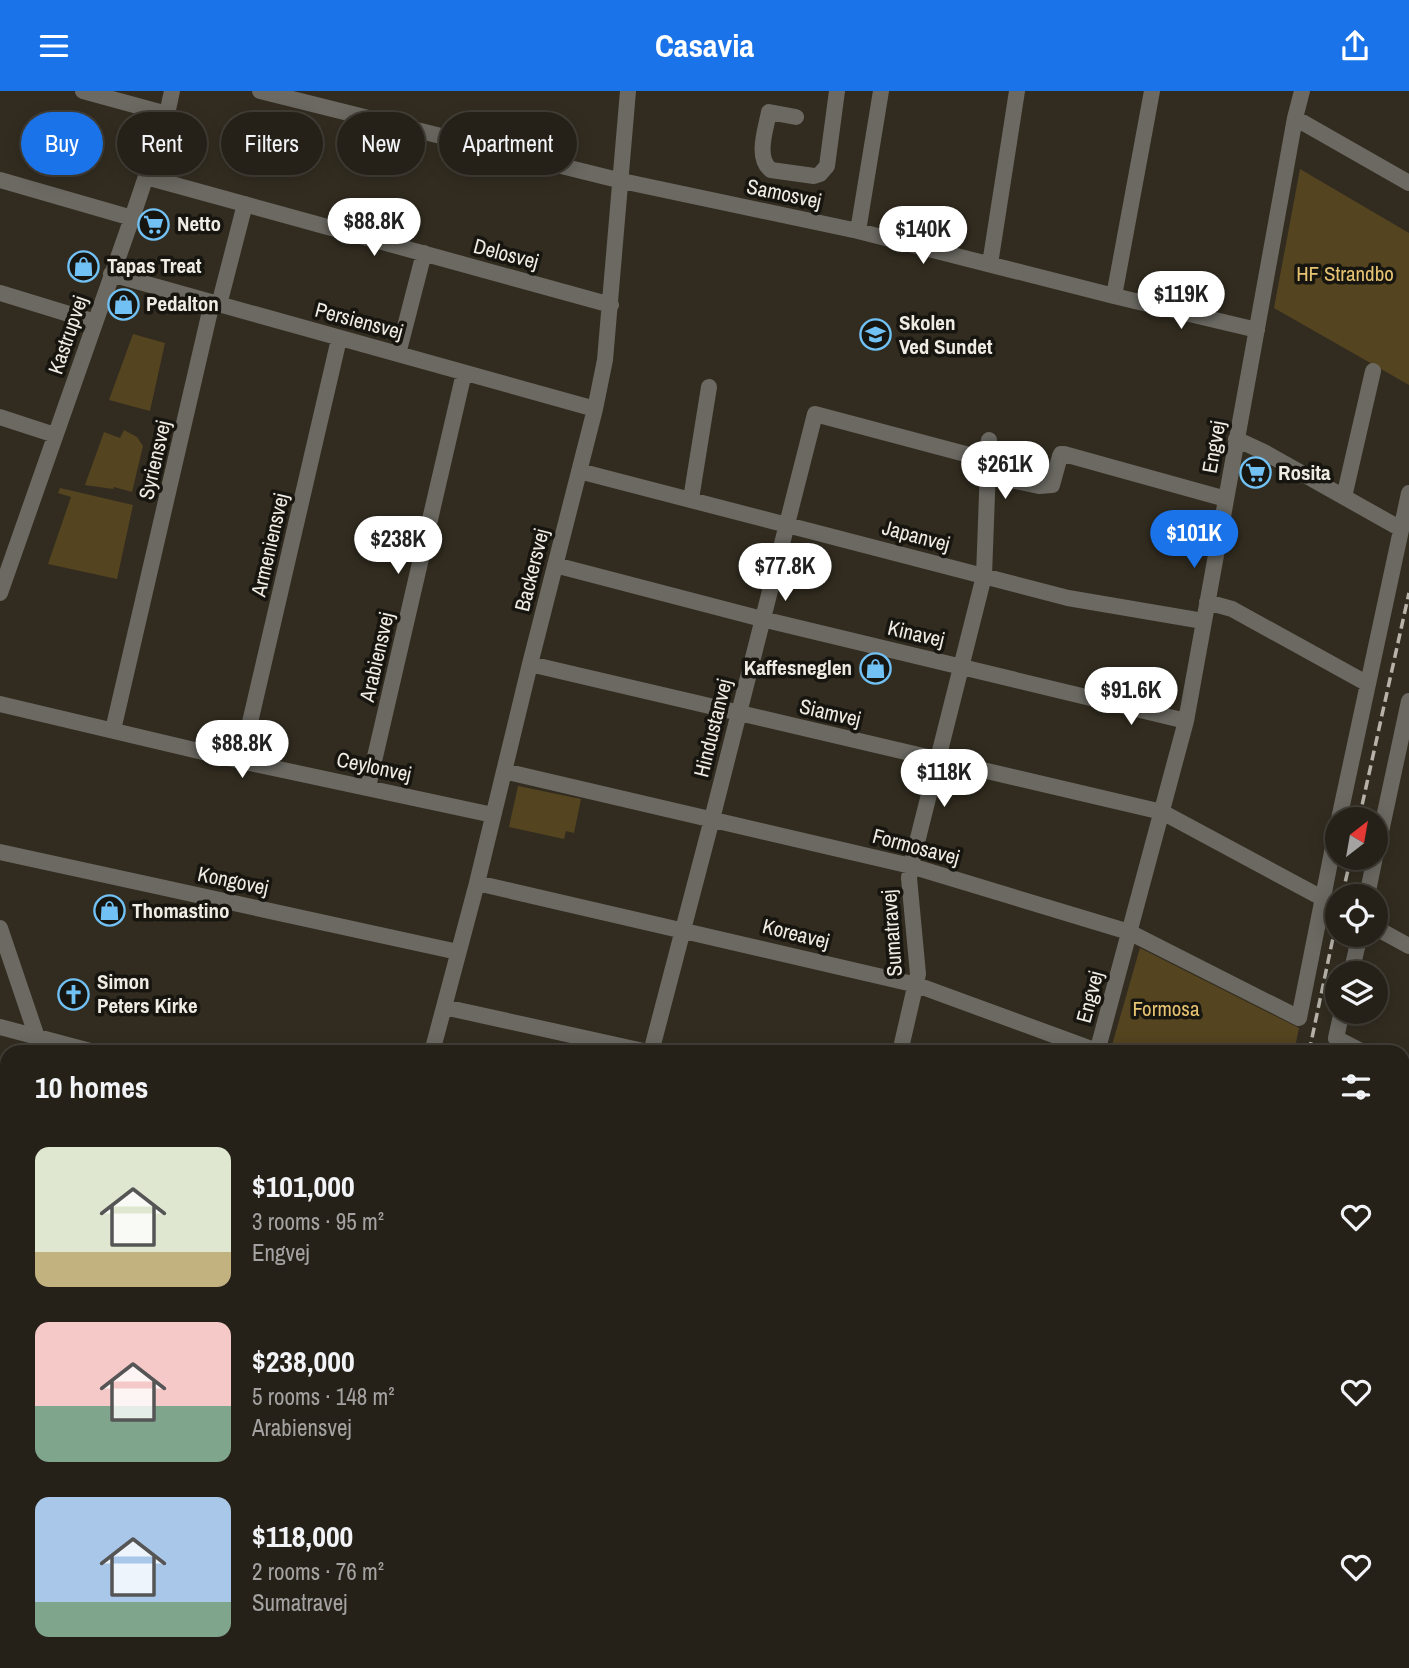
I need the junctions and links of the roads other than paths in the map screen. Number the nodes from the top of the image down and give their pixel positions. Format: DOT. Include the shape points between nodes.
graph roads {
  1 [pos="83,91"];
  2 [pos="172,91"];
  3 [pos="260,91"];
  4 [pos="628,91"];
  5 [pos="837,91"];
  6 [pos="881,91"];
  7 [pos="1017,91"];
  8 [pos="1152,91"];
  9 [pos="1302,91"];
  10 [pos="160,112"];
  11 [pos="167,112"];
  12 [pos="796,117"];
  13 [pos="1295,118"];
  14 [pos="146,177"];
  15 [pos="0,180"];
  16 [pos="622,181"];
  17 [pos="1409,183"];
  18 [pos="245,204"];
  19 [pos="132,218"];
  20 [pos="858,231"];
  21 [pos="424,253"];
  22 [pos="990,264"];
  23 [pos="111,274"];
  24 [pos="0,293"];
  25 [pos="1114,296"];
  26 [pos="215,305"];
  27 [pos="611,305"];
  28 [pos="95,322"];
  29 [pos="1257,330"];
  30 [pos="339,338"];
  31 [pos="398,354"];
  32 [pos="1373,371"];
  33 [pos="464,373"];
  34 [pos="709,387"];
  35 [pos="595,409"];
  36 [pos="0,417"];
  37 [pos="55,435"];
  38 [pos="1236,439"];
  39 [pos="989,440"];
  40 [pos="988,468"];
  41 [pos="579,471"];
  42 [pos="1409,493"];
  43 [pos="1344,497"];
  44 [pos="691,499"];
  45 [pos="1226,499"];
  46 [pos="787,524"];
  47 [pos="1401,529"];
  48 [pos="6,557"];
  49 [pos="555,565"];
  50 [pos="985,576"];
  51 [pos="0,593"];
  52 [pos="1207,602"];
  53 [pos="762,619"];
  54 [pos="1203,621"];
  55 [pos="530,664"];
  56 [pos="963,667"];
  57 [pos="1368,684"];
  58 [pos="0,704"];
  59 [pos="1409,705"];
  60 [pos="738,713"];
  61 [pos="1186,721"];
  62 [pos="114,730"];
  63 [pos="939,760"];
  64 [pos="241,761"];
  65 [pos="504,771"];
  66 [pos="368,787"];
  67 [pos="1342,807"];
  68 [pos="1386,807"];
  69 [pos="1162,812"];
  70 [pos="493,815"];
  71 [pos="712,819"];
  72 [pos="0,852"];
  73 [pos="911,866"];
  74 [pos="1328,870"];
  75 [pos="477,883"];
  76 [pos="1322,898"];
  77 [pos="0,928"];
  78 [pos="682,930"];
  79 [pos="1129,932"];
  80 [pos="1388,935"];
  81 [pos="1409,946"];
  82 [pos="458,952"];
  83 [pos="917,985"];
  84 [pos="444,1007"];
  85 [pos="1339,1024"];
  86 [pos="0,1027"];
  87 [pos="40,1044"];
  88 [pos="434,1045"];
  89 [pos="617,1045"];
  90 [pos="651,1045"];
  91 [pos="902,1045"];
  92 [pos="1081,1045"];
  93 [pos="1099,1045"];
  94 [pos="1350,1045"];
  1 -- 10 [label="street"];
  2 -- 11 [label="street, Kastrupvej"];
  3 -- 16 [label="street, Samosvej"];
  4 -- 16 [label="street, Backersvej"];
  5 -- 12 [label="street" via="827,166 820,174 766,166 762,156 769,112"];
  6 -- 20 [label="street"];
  7 -- 22 [label="street"];
  8 -- 25 [label="street"];
  9 -- 13 [label="street, Engvej"];
  13 -- 17 [label="street"];
  13 -- 29 [label="street, Engvej"];
  14 -- 18 [label="street, Delosvej"];
  14 -- 19 [label="street, Kastrupvej"];
  15 -- 19 [label="street"];
  16 -- 20 [label="street, Samosvej"];
  16 -- 27 [label="street, Backersvej"];
  18 -- 21 [label="street, Delosvej"];
  18 -- 26 [label="street, Syriensvej"];
  19 -- 23 [label="street, Kastrupvej"];
  20 -- 22 [label="street, Samosvej"];
  21 -- 27 [label="street, Delosvej"];
  21 -- 31 [label="street"];
  22 -- 25 [label="street, Samosvej"];
  23 -- 26 [label="street, Persiensvej"];
  23 -- 28 [label="street, Kastrupvej"];
  24 -- 28 [label="street"];
  25 -- 29 [label="street, Samosvej"];
  26 -- 30 [label="street, Persiensvej"];
  26 -- 62 [label="street, Syriensvej"];
  27 -- 35 [label="street, Backersvej"];
  28 -- 37 [label="street, Kastrupvej"];
  29 -- 38 [label="street, Engvej"];
  30 -- 31 [label="street, Persiensvej"];
  30 -- 64 [label="street, Armeniensvej"];
  31 -- 33 [label="street, Persiensvej"];
  32 -- 43 [label="street"];
  33 -- 35 [label="street, Persiensvej"];
  33 -- 66 [label="street, Arabiensvej"];
  34 -- 44 [label="street"];
  35 -- 41 [label="street, Backersvej"];
  36 -- 37 [label="street"];
  37 -- 48 [label="street, Kastrupvej"];
  38 -- 43 [label="street"];
  38 -- 45 [label="street, Engvej"];
  39 -- 40 [label="street, Sumatravej"];
  40 -- 45 [label="street" via="1040,487 1052,485 1064,454"];
  40 -- 46 [label="street, Hindustanvej" via="815,414"];
  40 -- 50 [label="street, Sumatravej"];
  41 -- 44 [label="street, Japanvej"];
  41 -- 49 [label="street, Backersvej"];
  42 -- 47 [label="street"];
  43 -- 47 [label="street"];
  44 -- 46 [label="street, Japanvej"];
  45 -- 52 [label="street, Engvej"];
  46 -- 50 [label="street, Japanvej"];
  46 -- 53 [label="street, Hindustanvej"];
  47 -- 57 [label="street"];
  48 -- 51 [label="street, Kastrupvej"];
  49 -- 53 [label="street, Kinavej"];
  49 -- 55 [label="street, Backersvej"];
  50 -- 54 [label="street, Japanvej" via="1068,598"];
  50 -- 56 [label="street, Sumatravej"];
  52 -- 54 [label="street, Engvej"];
  52 -- 57 [label="street" via="1232,609"];
  53 -- 56 [label="street, Kinavej"];
  53 -- 60 [label="street, Hindustanvej"];
  54 -- 61 [label="street, Engvej"];
  55 -- 60 [label="street, Siamvej"];
  55 -- 65 [label="street, Backersvej"];
  56 -- 61 [label="street, Kinavej"];
  56 -- 63 [label="street, Sumatravej"];
  57 -- 67 [label="street"];
  58 -- 62 [label="street, Ceylonvej"];
  59 -- 68 [label="street"];
  60 -- 63 [label="street, Siamvej"];
  60 -- 71 [label="street, Hindustanvej"];
  61 -- 69 [label="street, Engvej"];
  62 -- 64 [label="street, Ceylonvej"];
  63 -- 69 [label="street, Siamvej"];
  63 -- 73 [label="street, Sumatravej"];
  64 -- 66 [label="street, Ceylonvej"];
  65 -- 70 [label="street, Backersvej"];
  65 -- 71 [label="street, Formosavej"];
  66 -- 70 [label="street, Ceylonvej"];
  69 -- 76 [label="street, Siamvej"];
  69 -- 79 [label="street, Engvej"];
  70 -- 75 [label="street, Backersvej"];
  71 -- 73 [label="street, Formosavej"];
  71 -- 78 [label="street, Hindustanvej"];
  72 -- 82 [label="street, Kongovej"];
  73 -- 79 [label="street, Formosavej"];
  73 -- 83 [label="street, Sumatravej"];
  74 -- 76 [label="street"];
  75 -- 78 [label="street, Koreavej"];
  75 -- 82 [label="street, Backersvej"];
  76 -- 79 [label="street, Formosavej" via="1299,1018"];
  77 -- 87 [label="street"];
  78 -- 83 [label="street, Koreavej"];
  78 -- 90 [label="street, Hindustanvej"];
  79 -- 93 [label="street, Engvej"];
  80 -- 81 [label="street"];
  82 -- 84 [label="street, Backersvej"];
  83 -- 91 [label="street, Sumatravej"];
  83 -- 92 [label="street, Koreavej"];
  84 -- 88 [label="street, Backersvej"];
  84 -- 89 [label="street"];
  85 -- 94 [label="street" via="1336,1038"];
  86 -- 87 [label="street"];
}
